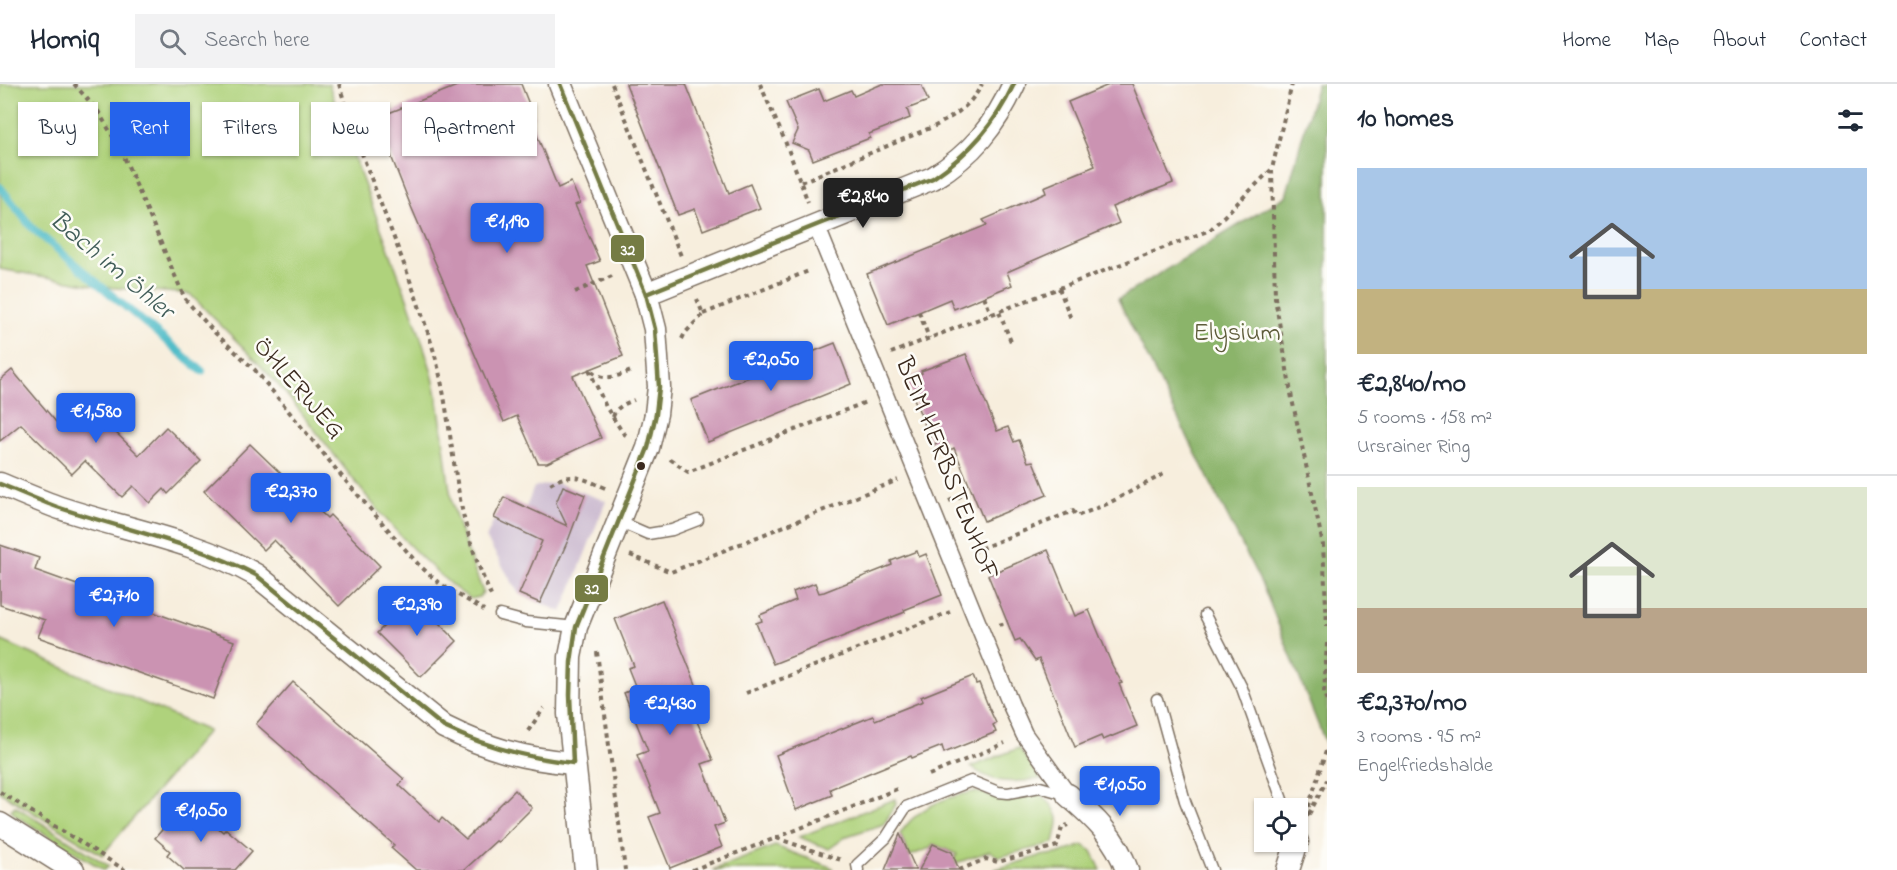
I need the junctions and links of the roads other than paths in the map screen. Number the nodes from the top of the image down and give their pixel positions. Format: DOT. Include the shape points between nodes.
graph roads {
  1 [pos="560,84"];
  2 [pos="1014,84"];
  3 [pos="816,225"];
  4 [pos="646,294"];
  5 [pos="0,484"];
  6 [pos="698,520"];
  7 [pos="618,521"];
  8 [pos="500,615"];
  9 [pos="1205,615"];
  10 [pos="576,627"];
  11 [pos="1157,699"];
  12 [pos="573,763"];
  13 [pos="1068,795"];
  14 [pos="1281,798"];
  15 [pos="0,824"];
  16 [pos="1294,852"];
  17 [pos="857,867"];
  18 [pos="73,870"];
  19 [pos="586,870"];
  20 [pos="1127,870"];
  21 [pos="1212,870"];
  22 [pos="1288,870"];
  1 -- 4 [label="street"];
  2 -- 3 [label="street" via="989,130 955,164 933,178"];
  3 -- 4 [label="street"];
  3 -- 13 [label="street, BEIM HERBSTENHOF" via="1024,734"];
  4 -- 7 [label="street" via="656,329 656,414 648,448"];
  5 -- 12 [label="street" via="232,561 256,575 444,727 476,743 511,753"];
  6 -- 7 [label="lane" via="648,534"];
  7 -- 10 [label="street"];
  8 -- 10 [label="lane"];
  9 -- 14 [label="lane" via="1242,688"];
  10 -- 12 [label="street" via="569,674"];
  11 -- 21 [label="lane" via="1185,801"];
  12 -- 19 [label="street"];
  13 -- 17 [label="lane, BEIM HERBSTENHOF" via="1040,787 998,792 970,781 906,807 886,838"];
  13 -- 20 [label="street, BEIM HERBSTENHOF" via="1106,831"];
  15 -- 18 [label="street"];
  16 -- 22 [label="street"];
}
